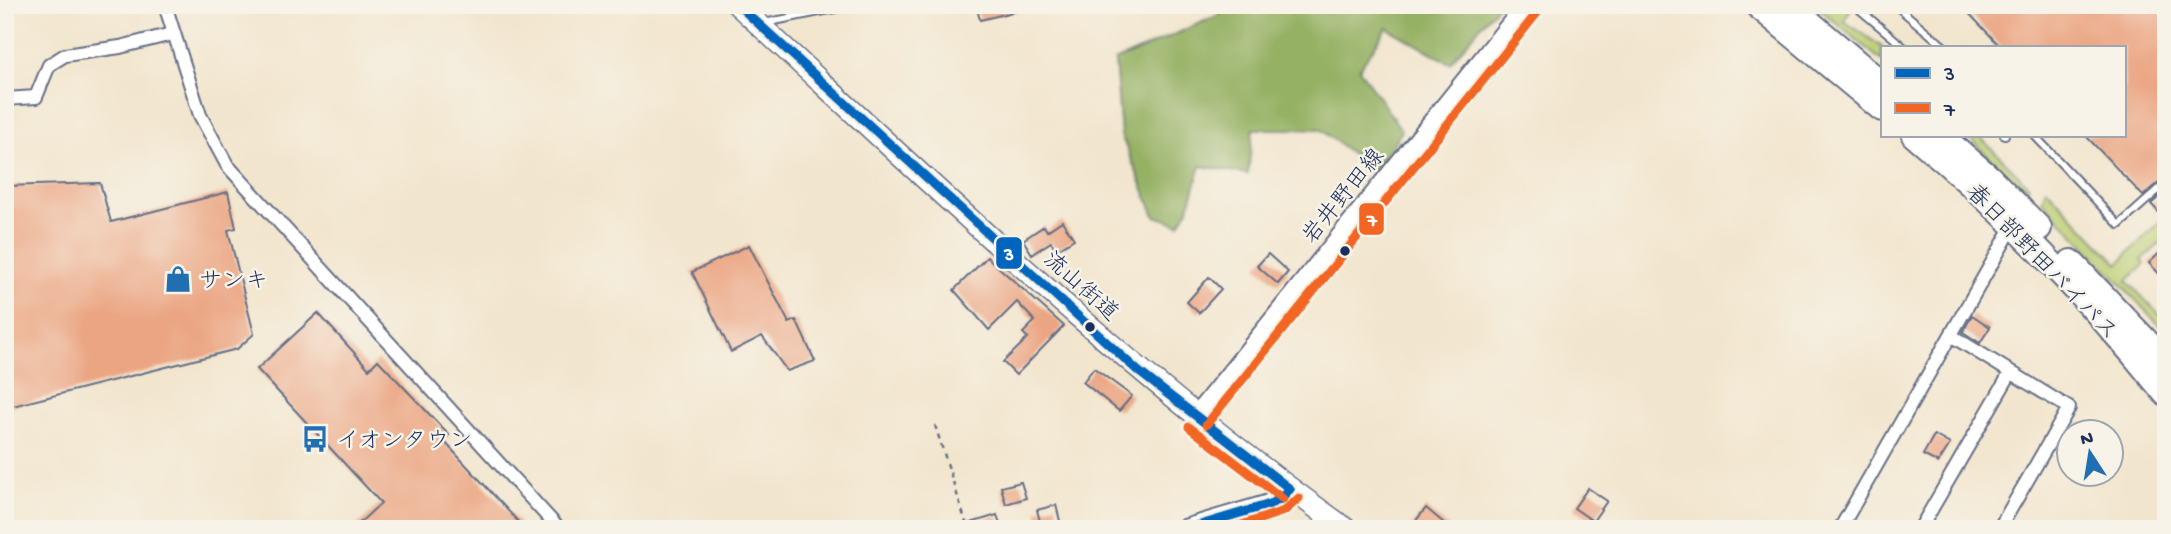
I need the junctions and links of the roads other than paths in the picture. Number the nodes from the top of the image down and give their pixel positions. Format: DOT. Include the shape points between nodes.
graph roads {
  1 [pos="165,5"];
  2 [pos="738,5"];
  3 [pos="855,5"];
  4 [pos="1527,5"];
  5 [pos="1757,5"];
  6 [pos="1789,5"];
  7 [pos="1854,5"];
  8 [pos="1895,5"];
  9 [pos="759,24"];
  10 [pos="172,34"];
  11 [pos="1903,46"];
  12 [pos="1944,46"];
  13 [pos="1881,83"];
  14 [pos="5,99"];
  15 [pos="1881,107"];
  16 [pos="1915,136"];
  17 [pos="1941,136"];
  18 [pos="2035,136"];
  19 [pos="2166,183"];
  20 [pos="2013,226"];
  21 [pos="1952,336"];
  22 [pos="2166,362"];
  23 [pos="2011,372"];
  24 [pos="2166,394"];
  25 [pos="1196,417"];
  26 [pos="1290,489"];
  27 [pos="559,529"];
  28 [pos="1186,529"];
  29 [pos="1346,529"];
  30 [pos="1840,529"];
  31 [pos="1920,529"];
  32 [pos="1998,529"];
  1 -- 10 [label="street"];
  2 -- 9 [label="main road, 流山街道"];
  3 -- 9 [label="lane"];
  4 -- 25 [label="main road, 岩井野田線"];
  5 -- 15 [label="highway"];
  6 -- 13 [label="highway"];
  7 -- 11 [label="lane"];
  8 -- 12 [label="lane"];
  9 -- 25 [label="main road, 流山街道" via="1101,338"];
  10 -- 14 [label="street" via="65,55 50,65 36,96"];
  10 -- 27 [label="street" via="200,115 227,166"];
  16 -- 20 [label="highway, 春日部野田バイパス"];
  17 -- 22 [label="highway, 春日部野田バイパス" via="1989,177"];
  18 -- 19 [label="lane" via="2119,225"];
  20 -- 21 [label="street"];
  20 -- 24 [label="highway, 春日部野田バイパス"];
  21 -- 23 [label="street"];
  21 -- 30 [label="street"];
  23 -- 31 [label="street"];
  23 -- 32 [label="street" via="2069,408"];
  25 -- 26 [label="main road, 流山街道"];
  26 -- 28 [label="main road" via="1267,505"];
  26 -- 29 [label="main road, 流山街道"];
}
